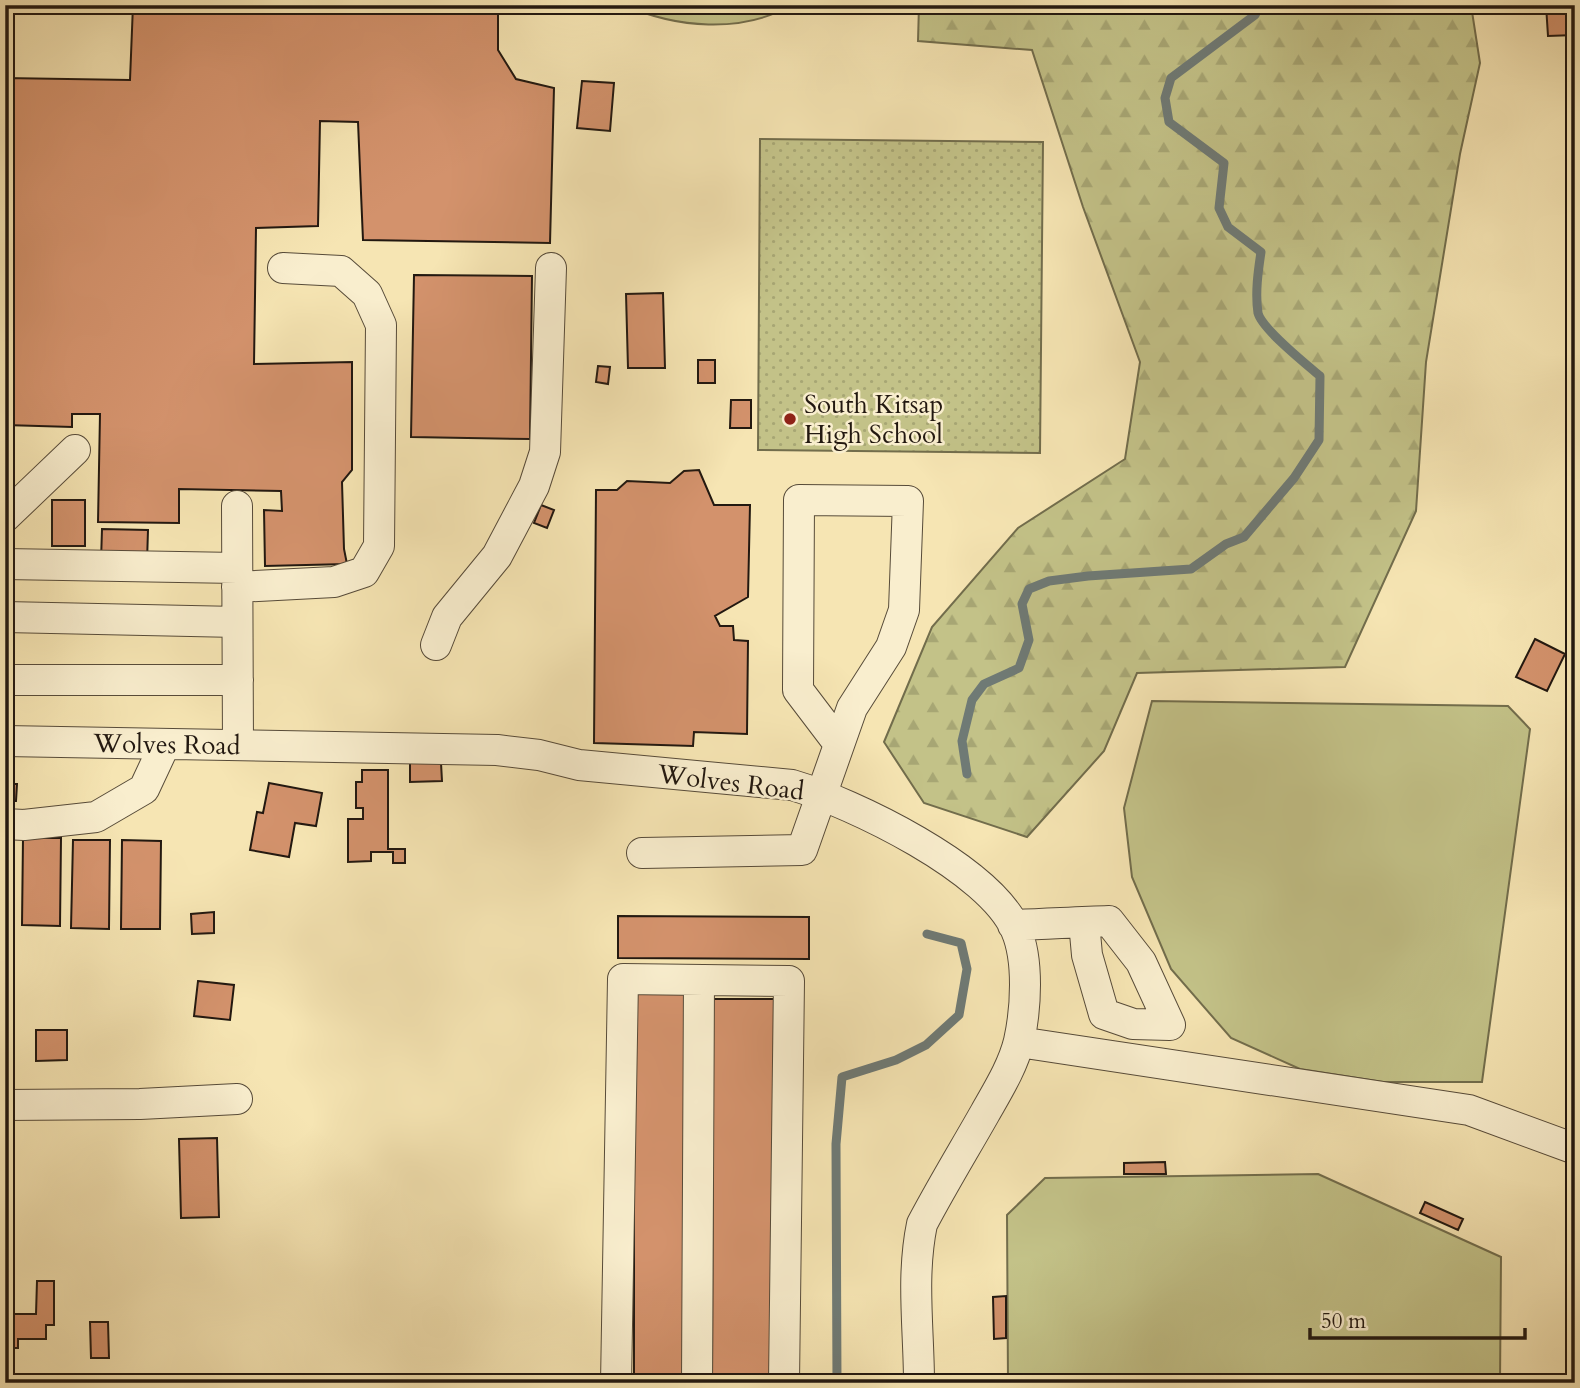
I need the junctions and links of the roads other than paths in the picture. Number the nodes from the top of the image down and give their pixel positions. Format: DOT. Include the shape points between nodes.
graph roads {
  1 [pos="283,268"];
  2 [pos="551,268"];
  3 [pos="75,450"];
  4 [pos="237,506"];
  5 [pos="5,517"];
  6 [pos="5,564"];
  7 [pos="237,578"];
  8 [pos="5,618"];
  9 [pos="237,622"];
  10 [pos="436,645"];
  11 [pos="5,680"];
  12 [pos="238,680"];
  13 [pos="5,741"];
  14 [pos="165,744"];
  15 [pos="839,744"];
  16 [pos="238,745"];
  17 [pos="822,794"];
  18 [pos="5,824"];
  19 [pos="642,853"];
  20 [pos="1084,922"];
  21 [pos="1013,925"];
  22 [pos="699,980"];
  23 [pos="1018,1042"];
  24 [pos="237,1099"];
  25 [pos="5,1105"];
  26 [pos="1575,1149"];
  27 [pos="616,1383"];
  28 [pos="697,1383"];
  29 [pos="784,1383"];
  30 [pos="919,1383"];
  1 -- 7 [label="street" via="341,271 367,294 381,326 379,546 365,572 334,582"];
  2 -- 10 [label="street" via="545,452 534,486 497,556 447,617"];
  3 -- 5 [label="street"];
  4 -- 7 [label="street"];
  6 -- 7 [label="street"];
  7 -- 9 [label="street"];
  8 -- 9 [label="street"];
  9 -- 12 [label="street"];
  11 -- 12 [label="street"];
  12 -- 16 [label="street"];
  13 -- 14 [label="street, Wolves Road"];
  14 -- 16 [label="street, Wolves Road"];
  14 -- 18 [label="street" via="144,789 96,817"];
  15 -- 15 [label="street" via="798,690 799,500 908,501 904,610 891,647 852,708"];
  15 -- 17 [label="street"];
  16 -- 17 [label="street, Wolves Road" via="497,750 579,765 792,785"];
  17 -- 19 [label="street" via="802,850"];
  17 -- 21 [label="street, Wolves Road" via="900,831 971,878 1004,909"];
  20 -- 21 [label="street"];
  21 -- 23 [label="street, Wolves Road" via="1022,951 1025,1002"];
  22 -- 27 [label="street" via="623,979"];
  22 -- 28 [label="street"];
  22 -- 29 [label="street" via="789,981"];
  23 -- 26 [label="street" via="1469,1110"];
  23 -- 30 [label="street, Wolves Road" via="1004,1078 922,1224 915,1294"];
  24 -- 25 [label="street"];
}
